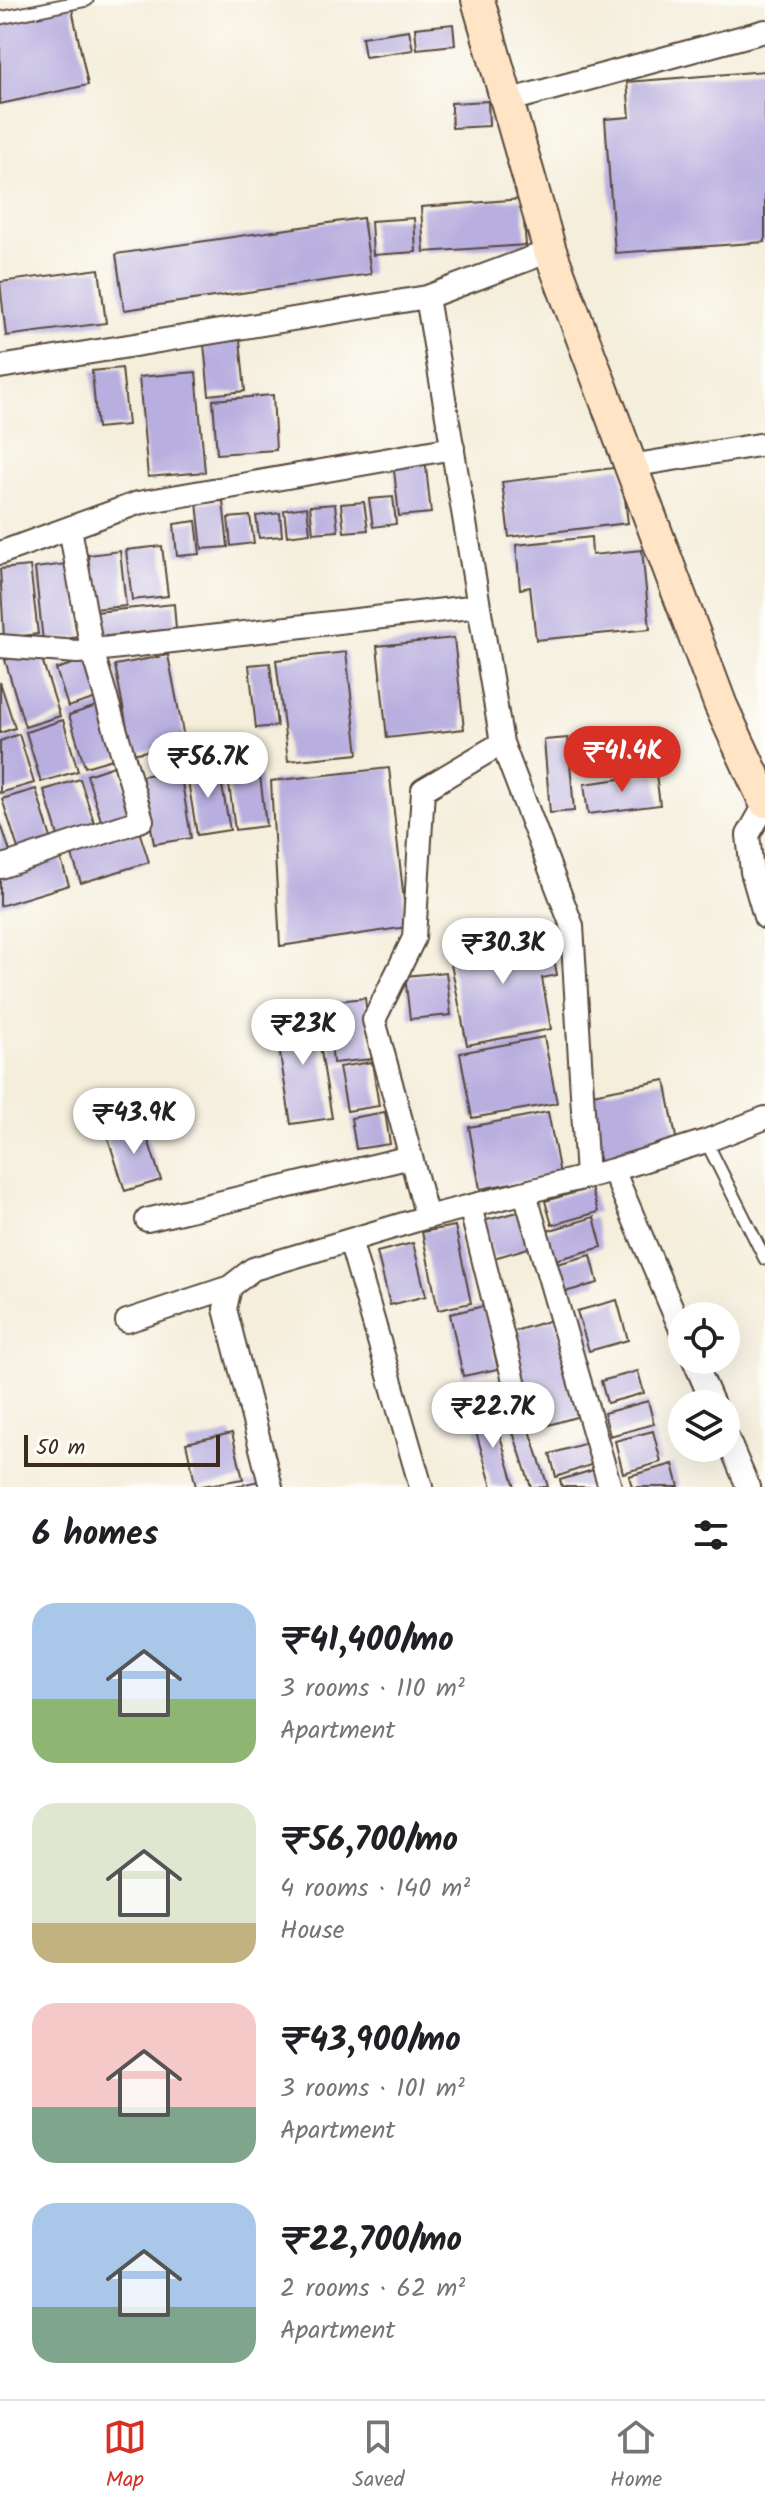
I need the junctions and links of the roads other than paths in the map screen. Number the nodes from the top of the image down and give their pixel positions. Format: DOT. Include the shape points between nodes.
graph roads {
  1 [pos="87,0"];
  2 [pos="478,0"];
  3 [pos="0,18"];
  4 [pos="765,31"];
  5 [pos="507,101"];
  6 [pos="550,251"];
  7 [pos="427,297"];
  8 [pos="0,367"];
  9 [pos="765,444"];
  10 [pos="453,448"];
  11 [pos="630,466"];
  12 [pos="70,528"];
  13 [pos="0,553"];
  14 [pos="479,606"];
  15 [pos="1,644"];
  16 [pos="92,650"];
  17 [pos="502,743"];
  18 [pos="765,803"];
  19 [pos="0,867"];
  20 [pos="765,917"];
  21 [pos="765,1118"];
  22 [pos="706,1141"];
  23 [pos="411,1157"];
  24 [pos="613,1170"];
  25 [pos="587,1177"];
  26 [pos="525,1193"];
  27 [pos="470,1206"];
  28 [pos="427,1217"];
  29 [pos="147,1220"];
  30 [pos="350,1240"];
  31 [pos="765,1259"];
  32 [pos="230,1287"];
  33 [pos="669,1302"];
  34 [pos="127,1321"];
  35 [pos="516,1389"];
  36 [pos="737,1462"];
  37 [pos="271,1487"];
  38 [pos="421,1487"];
  39 [pos="610,1487"];
  40 [pos="748,1487"];
  1 -- 3 [label="lane"];
  2 -- 5 [label="street"];
  4 -- 5 [label="street"];
  5 -- 6 [label="street"];
  6 -- 7 [label="street"];
  6 -- 11 [label="street"];
  7 -- 8 [label="street"];
  7 -- 10 [label="street"];
  9 -- 11 [label="street"];
  10 -- 12 [label="street" via="138,503"];
  10 -- 14 [label="street"];
  11 -- 18 [label="street" via="721,706"];
  12 -- 13 [label="street"];
  12 -- 16 [label="street"];
  14 -- 16 [label="street"];
  14 -- 17 [label="street"];
  15 -- 16 [label="street"];
  16 -- 19 [label="street" via="142,820"];
  17 -- 23 [label="street" via="423,790 414,938 374,1020"];
  17 -- 25 [label="street" via="572,926"];
  18 -- 20 [label="street" via="748,835"];
  21 -- 22 [label="street"];
  22 -- 24 [label="street"];
  22 -- 31 [label="lane"];
  23 -- 28 [label="street"];
  23 -- 29 [label="street"];
  24 -- 25 [label="street"];
  24 -- 33 [label="street"];
  25 -- 26 [label="street"];
  26 -- 27 [label="street"];
  26 -- 39 [label="street"];
  27 -- 28 [label="street"];
  27 -- 35 [label="street"];
  28 -- 30 [label="street"];
  30 -- 32 [label="street" via="253,1269"];
  30 -- 38 [label="street"];
  32 -- 34 [label="street"];
  32 -- 37 [label="street" via="225,1309"];
  36 -- 40 [label="street"];
}
